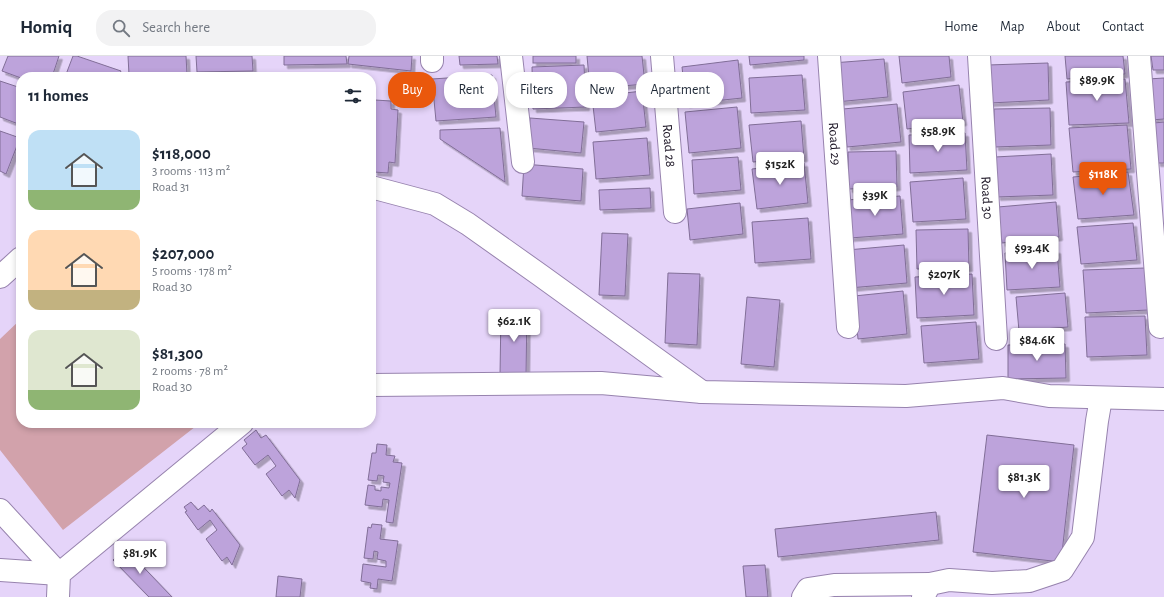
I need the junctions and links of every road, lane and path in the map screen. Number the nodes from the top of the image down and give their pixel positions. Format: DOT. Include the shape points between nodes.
graph roads {
  1 [pos="511,56"];
  2 [pos="662,56"];
  3 [pos="829,56"];
  4 [pos="979,56"];
  5 [pos="1139,56"];
  6 [pos="523,162"];
  7 [pos="376,188"];
  8 [pos="675,212"];
  9 [pos="16,263"];
  10 [pos="0,277"];
  11 [pos="848,327"];
  12 [pos="1160,327"];
  13 [pos="996,339"];
  14 [pos="376,385"];
  15 [pos="702,392"];
  16 [pos="1100,398"];
  17 [pos="1164,399"];
  18 [pos="236,428"];
  19 [pos="0,510"];
  20 [pos="0,570"];
  21 [pos="59,574"];
  22 [pos="926,591"];
  23 [pos="58,597"];
  24 [pos="803,597"];
  1 -- 6 [label="street"];
  2 -- 8 [label="street, Road 28"];
  3 -- 11 [label="street, Road 29"];
  4 -- 13 [label="street, Road 30"];
  5 -- 12 [label="street"];
  7 -- 15 [label="street" via="436,204 468,224"];
  9 -- 10 [label="street"];
  14 -- 15 [label="street" via="601,383"];
  15 -- 16 [label="street" via="906,396 1003,388 1050,396"];
  16 -- 17 [label="street"];
  16 -- 22 [label="street" via="1083,537 1062,570 1029,581 992,583 949,580"];
  18 -- 21 [label="street"];
  19 -- 21 [label="street"];
  20 -- 21 [label="street"];
  21 -- 23 [label="street"];
  22 -- 24 [label="street" via="834,585 808,589"];
}
